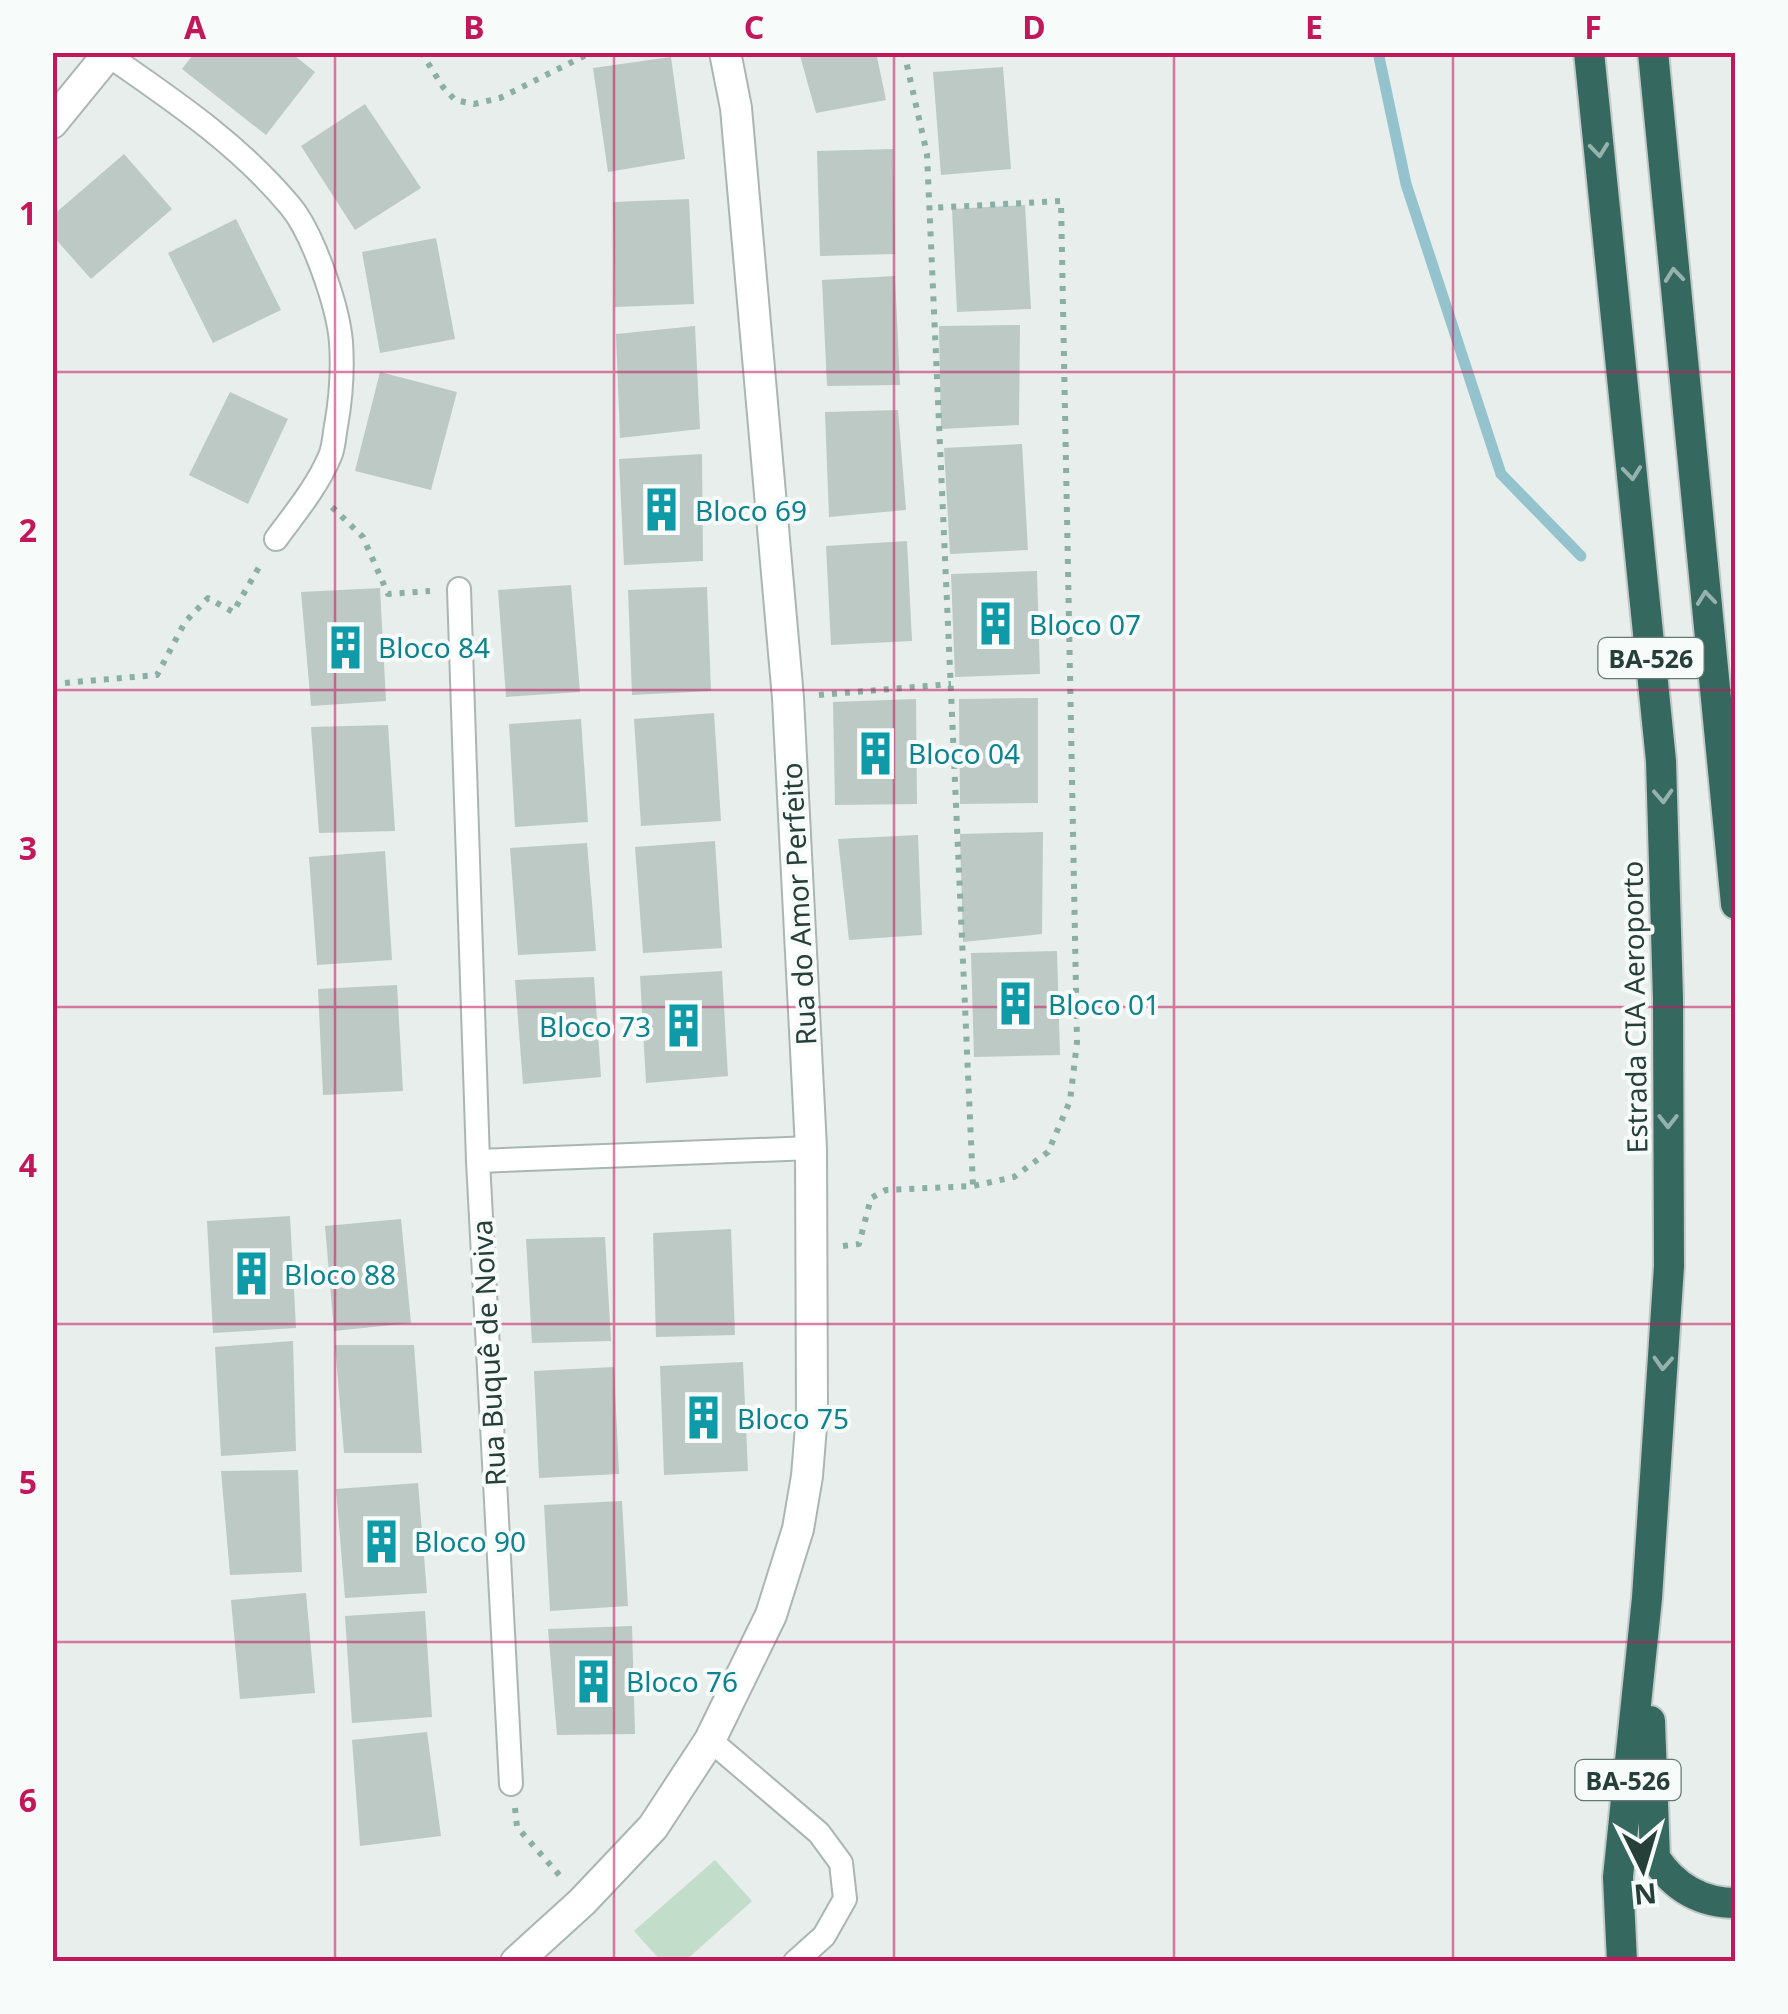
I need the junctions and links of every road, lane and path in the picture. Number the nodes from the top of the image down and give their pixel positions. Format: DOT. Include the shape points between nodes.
graph roads {
  1 [pos="422,52"];
  2 [pos="592,52"];
  3 [pos="725,52"];
  4 [pos="904,52"];
  5 [pos="1589,52"];
  6 [pos="1653,52"];
  7 [pos="109,54"];
  8 [pos="52,123"];
  9 [pos="930,208"];
  10 [pos="311,492"];
  11 [pos="276,539"];
  12 [pos="459,589"];
  13 [pos="52,684"];
  14 [pos="951,684"];
  15 [pos="788,698"];
  16 [pos="1736,904"];
  17 [pos="810,1148"];
  18 [pos="478,1161"];
  19 [pos="972,1186"];
  20 [pos="812,1249"];
  21 [pos="1648,1598"];
  22 [pos="710,1740"];
  23 [pos="511,1784"];
  24 [pos="517,1827"];
  25 [pos="564,1880"];
  26 [pos="1736,1903"];
  27 [pos="516,1962"];
  28 [pos="795,1962"];
  29 [pos="1622,1962"];
  1 -- 2 [label="path" via="455,100 474,104"];
  3 -- 15 [label="street, Rua do Amor Perfeito" via="736,108"];
  4 -- 9 [label="path" via="927,154"];
  5 -- 21 [label="highway, Estrada CIA Aeroporto / BA-526, one-way" via="1664,820 1669,1266"];
  16 -- 6 [label="highway, BA-526, one-way"];
  7 -- 8 [label="street"];
  7 -- 10 [label="lane" via="247,159 312,241 341,338 342,393 331,453"];
  9 -- 14 [label="path"];
  9 -- 19 [label="path" via="1061,202 1077,1042 1070,1101 1048,1152 1014,1177"];
  10 -- 11 [label="lane"];
  10 -- 12 [label="path" via="363,536 388,594"];
  11 -- 13 [label="path" via="232,612 208,598 186,622 157,675"];
  12 -- 18 [label="lane, Rua Buquê de Noiva"];
  14 -- 15 [label="path"];
  14 -- 19 [label="path"];
  15 -- 17 [label="street, Rua do Amor Perfeito"];
  17 -- 18 [label="lane"];
  17 -- 20 [label="street, Rua do Amor Perfeito"];
  18 -- 23 [label="lane, Rua Buquê de Noiva"];
  19 -- 20 [label="path" via="886,1190 871,1198 859,1244"];
  20 -- 22 [label="street, Rua do Amor Perfeito" via="812,1414 798,1529 771,1616"];
  21 -- 26 [label="highway" via="1655,1858 1682,1888"];
  21 -- 29 [label="highway, Estrada CIA Aeroporto / BA-526" via="1618,1877"];
  22 -- 27 [label="street, Rua do Amor Perfeito" via="653,1827"];
  22 -- 28 [label="lane" via="819,1833 841,1863 845,1900 824,1936"];
  24 -- 25 [label="path"];
}
